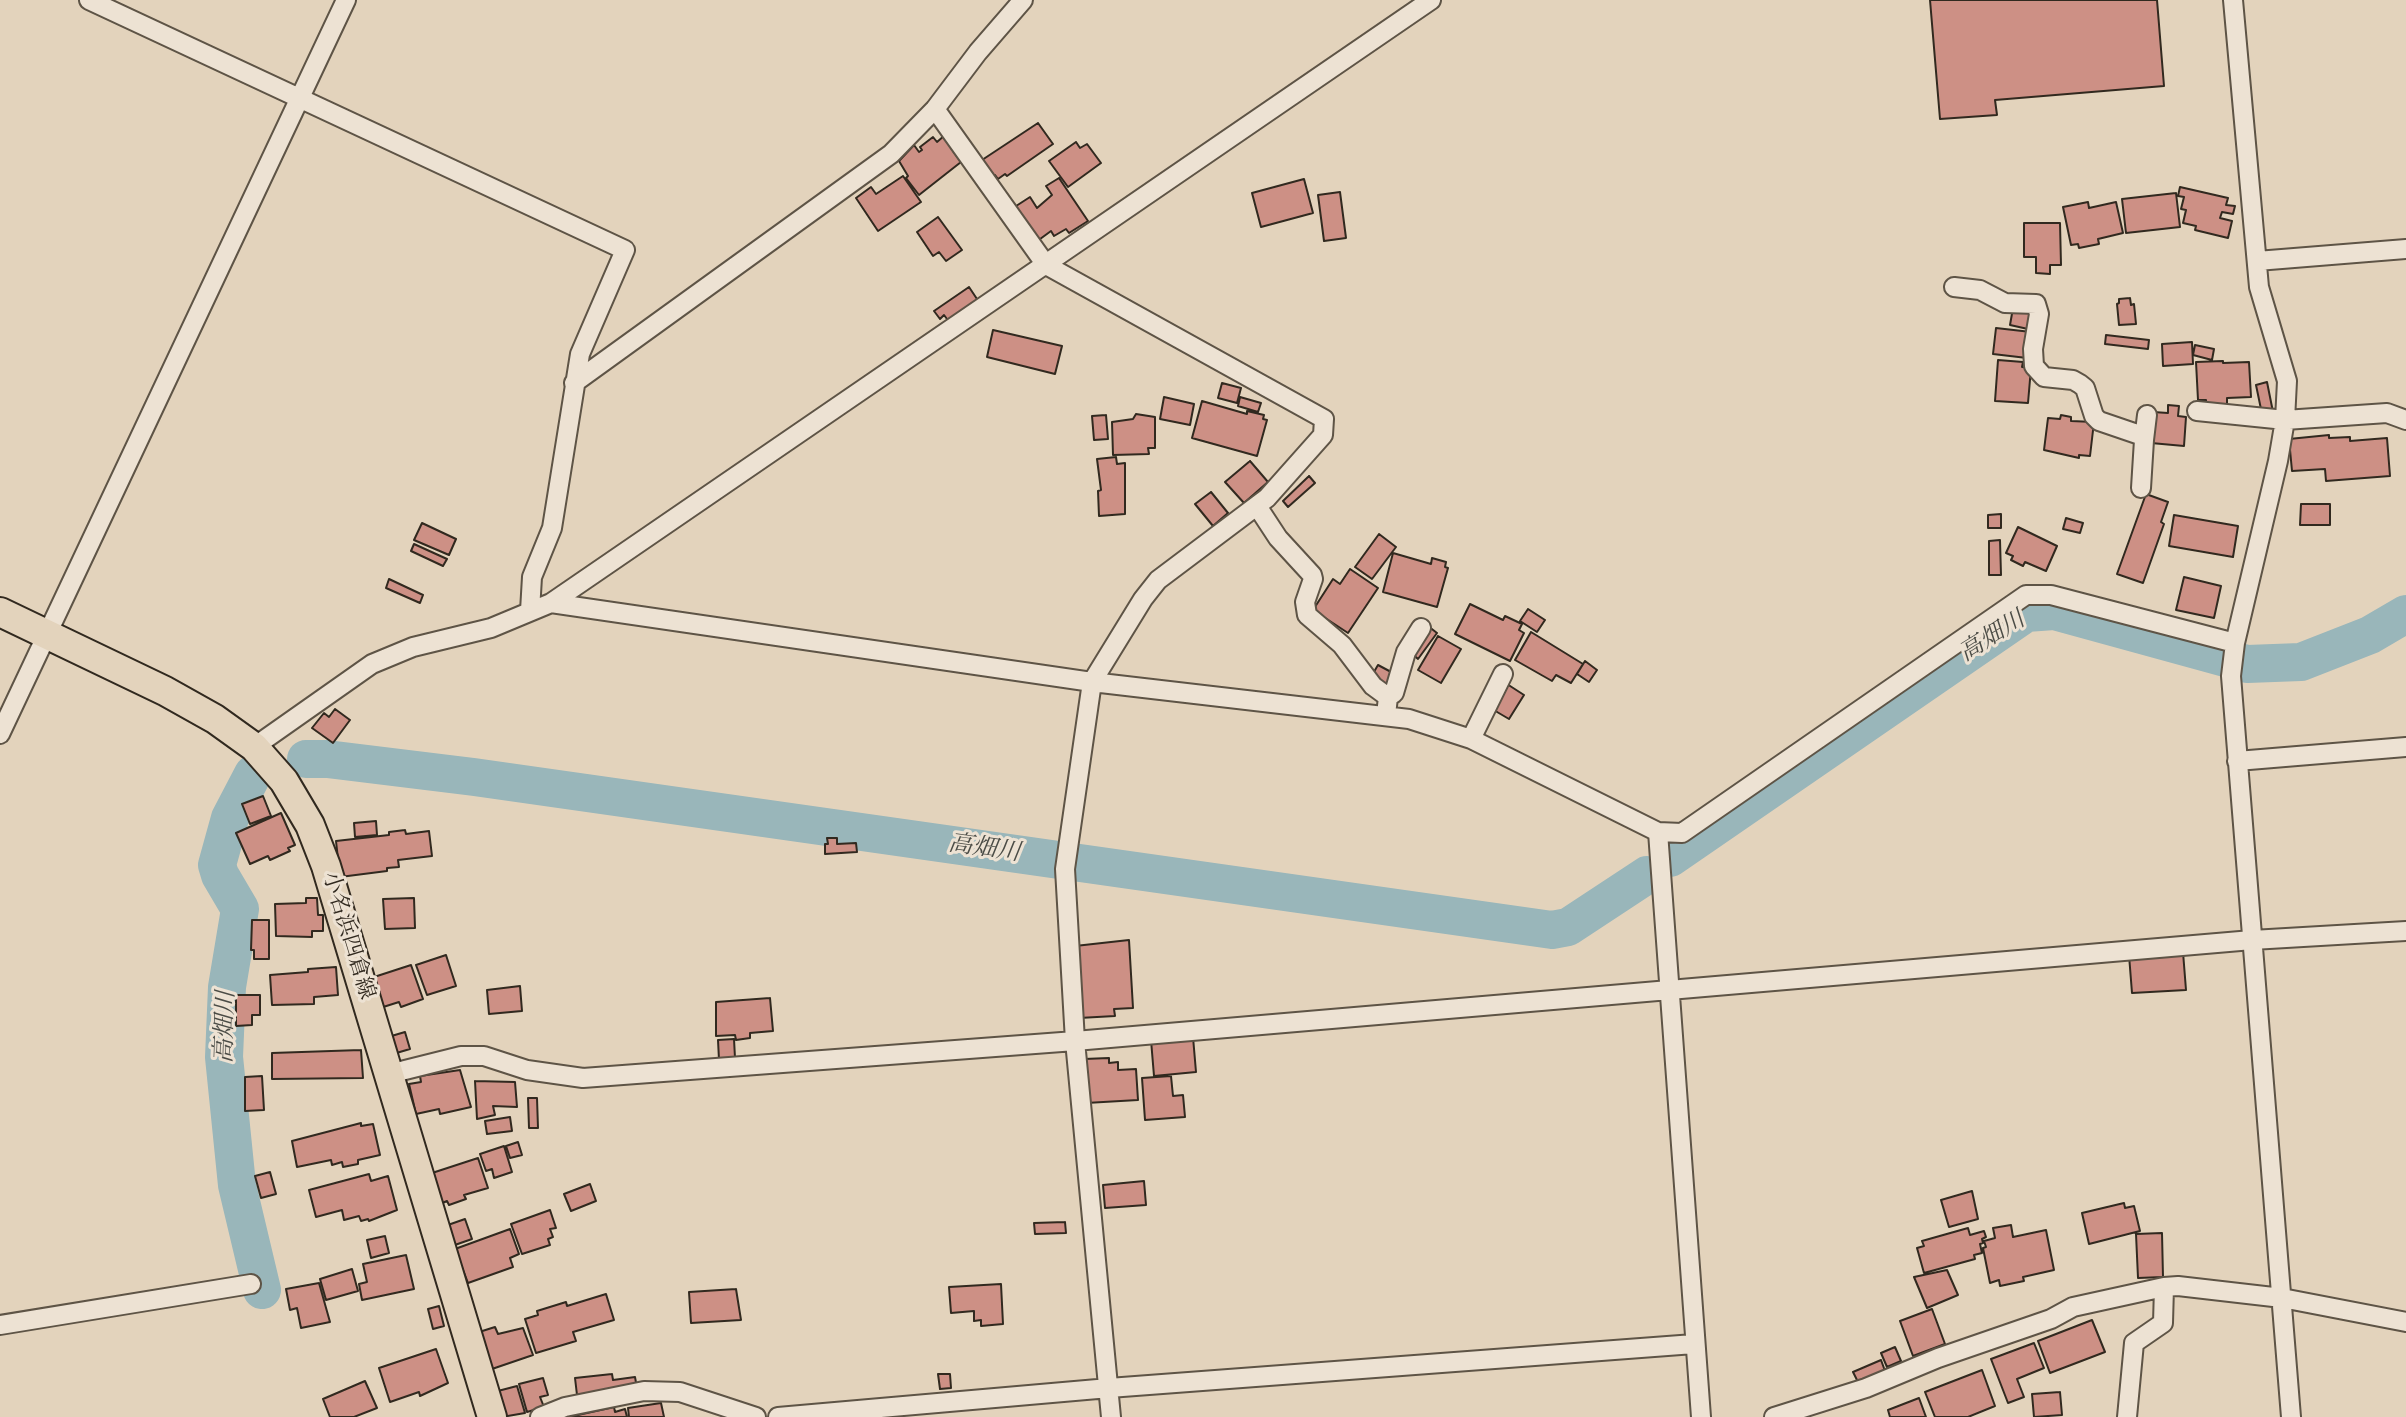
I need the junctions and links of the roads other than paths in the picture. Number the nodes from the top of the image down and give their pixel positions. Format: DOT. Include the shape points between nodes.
graph roads {
  1 [pos="89,0"];
  2 [pos="346,0"];
  3 [pos="1023,0"];
  4 [pos="1431,0"];
  5 [pos="2233,0"];
  6 [pos="299,99"];
  7 [pos="935,109"];
  8 [pos="2406,249"];
  9 [pos="2257,261"];
  10 [pos="1046,265"];
  11 [pos="1954,287"];
  12 [pos="574,383"];
  13 [pos="2197,411"];
  14 [pos="2147,415"];
  15 [pos="2285,420"];
  16 [pos="2406,420"];
  17 [pos="2144,440"];
  18 [pos="2141,488"];
  19 [pos="1257,506"];
  20 [pos="551,603"];
  21 [pos="530,611"];
  22 [pos="0,612"];
  23 [pos="1421,628"];
  24 [pos="46,633"];
  25 [pos="2235,647"];
  26 [pos="1503,674"];
  27 [pos="1092,682"];
  28 [pos="1387,706"];
  29 [pos="0,734"];
  30 [pos="1471,739"];
  31 [pos="254,747"];
  32 [pos="2406,747"];
  33 [pos="2237,761"];
  34 [pos="1658,832"];
  35 [pos="2406,931"];
  36 [pos="2252,940"];
  37 [pos="1669,991"];
  38 [pos="1075,1041"];
  39 [pos="389,1074"];
  40 [pos="251,1284"];
  41 [pos="2164,1287"];
  42 [pos="2282,1298"];
  43 [pos="2406,1322"];
  44 [pos="0,1325"];
  45 [pos="1694,1344"];
  46 [pos="1109,1388"];
  47 [pos="492,1417"];
  48 [pos="540,1417"];
  49 [pos="756,1417"];
  50 [pos="778,1417"];
  51 [pos="1111,1417"];
  52 [pos="1701,1417"];
  53 [pos="1774,1417"];
  54 [pos="2127,1417"];
  55 [pos="2291,1417"];
  1 -- 6 [label="street"];
  2 -- 6 [label="street"];
  3 -- 7 [label="street"];
  4 -- 10 [label="street"];
  5 -- 9 [label="street"];
  6 -- 12 [label="street" via="625,250 580,354"];
  6 -- 24 [label="street"];
  7 -- 10 [label="street"];
  7 -- 12 [label="street" via="891,154"];
  8 -- 9 [label="street"];
  9 -- 15 [label="street" via="2259,287 2287,381"];
  10 -- 19 [label="street" via="1324,419 1323,435"];
  10 -- 20 [label="street"];
  11 -- 17 [label="street" via="1980,290 2005,303 2036,304 2033,356 2038,371 2080,384 2099,421"];
  12 -- 21 [label="street" via="552,528 532,577"];
  13 -- 15 [label="street"];
  14 -- 17 [label="street"];
  15 -- 16 [label="street" via="2387,413"];
  15 -- 25 [label="street"];
  17 -- 18 [label="street"];
  19 -- 27 [label="street" via="1158,580"];
  19 -- 28 [label="street" via="1312,575 1307,615 1342,645"];
  20 -- 21 [label="street"];
  20 -- 27 [label="street"];
  21 -- 31 [label="street" via="372,664"];
  22 -- 24 [label="main road, 小名浜四倉線"];
  23 -- 28 [label="street" via="1406,652"];
  24 -- 29 [label="street"];
  24 -- 31 [label="main road, 小名浜四倉線" via="165,691"];
  25 -- 33 [label="street" via="2231,676"];
  25 -- 34 [label="street" via="2051,595 2026,595 1682,833"];
  26 -- 30 [label="street"];
  27 -- 28 [label="street"];
  27 -- 38 [label="street" via="1066,861"];
  28 -- 30 [label="street"];
  30 -- 34 [label="street"];
  31 -- 39 [label="main road, 小名浜四倉線" via="284,781 310,825"];
  32 -- 33 [label="street"];
  33 -- 36 [label="street"];
  34 -- 37 [label="street"];
  35 -- 36 [label="street"];
  36 -- 37 [label="street"];
  36 -- 42 [label="street"];
  37 -- 38 [label="street"];
  37 -- 45 [label="street"];
  38 -- 39 [label="street" via="583,1078 527,1070 484,1056 461,1056"];
  38 -- 46 [label="street"];
  39 -- 47 [label="main road, 小名浜四倉線"];
  40 -- 44 [label="street"];
  41 -- 42 [label="street"];
  41 -- 53 [label="street" via="2073,1307 1866,1388"];
  41 -- 54 [label="street" via="2163,1323 2134,1343"];
  42 -- 43 [label="street"];
  42 -- 55 [label="street"];
  45 -- 46 [label="street"];
  45 -- 52 [label="street"];
  46 -- 50 [label="street"];
  46 -- 51 [label="street"];
  48 -- 49 [label="street" via="644,1391 680,1392"];
}
